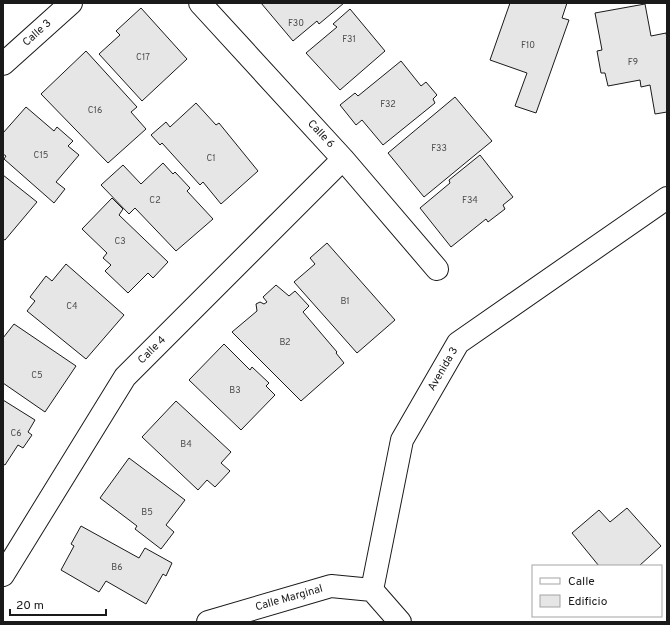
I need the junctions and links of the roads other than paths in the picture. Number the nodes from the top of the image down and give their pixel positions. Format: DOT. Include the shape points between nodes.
graph roads {
  1 [pos="71,3"];
  2 [pos="200,3"];
  3 [pos="3,64"];
  4 [pos="343,159"];
  5 [pos="667,198"];
  6 [pos="437,269"];
  7 [pos="3,575"];
  8 [pos="372,590"];
  9 [pos="208,622"];
  10 [pos="400,622"];
  1 -- 3 [label="street, Calle 3"];
  2 -- 4 [label="street, Calle 6"];
  4 -- 6 [label="street, Calle 6"];
  4 -- 7 [label="street, Calle 4" via="125,377"];
  5 -- 8 [label="street, Avenida 3" via="458,343 402,440"];
  8 -- 9 [label="street, Calle Marginal" via="332,586"];
  8 -- 10 [label="street"];
}
